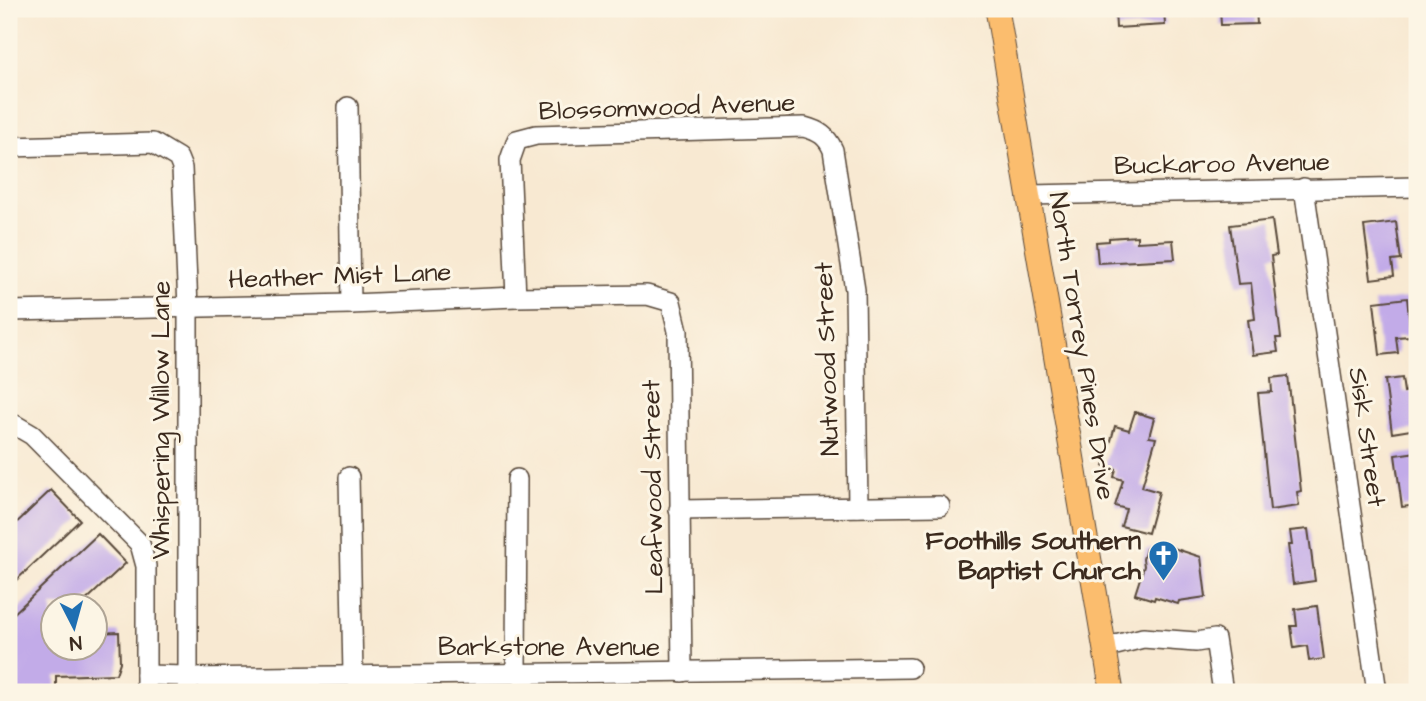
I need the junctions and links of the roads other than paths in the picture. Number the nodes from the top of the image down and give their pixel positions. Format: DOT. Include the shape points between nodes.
graph roads {
  1 [pos="998,9"];
  2 [pos="348,107"];
  3 [pos="819,131"];
  4 [pos="9,146"];
  5 [pos="1417,187"];
  6 [pos="1304,188"];
  7 [pos="1029,195"];
  8 [pos="516,297"];
  9 [pos="671,302"];
  10 [pos="351,303"];
  11 [pos="188,307"];
  12 [pos="9,311"];
  13 [pos="9,425"];
  14 [pos="349,477"];
  15 [pos="517,479"];
  16 [pos="940,506"];
  17 [pos="858,507"];
  18 [pos="679,510"];
  19 [pos="1104,648"];
  20 [pos="910,668"];
  21 [pos="682,672"];
  22 [pos="516,674"];
  23 [pos="353,675"];
  24 [pos="188,682"];
  25 [pos="146,683"];
  26 [pos="1112,692"];
  27 [pos="1223,692"];
  28 [pos="1377,692"];
  1 -- 7 [label="main road, North Torrey Pines Drive"];
  2 -- 10 [label="street"];
  3 -- 8 [label="street, Blossomwood Avenue" via="791,127 536,135 517,140 510,160"];
  3 -- 17 [label="street, Nutwood Street" via="833,150 855,290"];
  4 -- 11 [label="street, Whispering Willow Lane" via="153,143 178,158"];
  5 -- 6 [label="street, Buckaroo Avenue"];
  6 -- 7 [label="street, Buckaroo Avenue"];
  6 -- 28 [label="street, Sisk Street"];
  7 -- 19 [label="main road, North Torrey Pines Drive"];
  8 -- 9 [label="street, Heather Mist Lane" via="647,295"];
  8 -- 10 [label="street, Heather Mist Lane"];
  9 -- 18 [label="street, Leafwood Street" via="678,331"];
  10 -- 11 [label="street, Heather Mist Lane"];
  11 -- 12 [label="street, Heather Mist Lane"];
  11 -- 24 [label="street, Whispering Willow Lane"];
  13 -- 25 [label="street" via="32,435 140,544 146,566"];
  14 -- 23 [label="street"];
  15 -- 22 [label="street"];
  16 -- 17 [label="street"];
  17 -- 18 [label="street"];
  18 -- 21 [label="street, Leafwood Street"];
  19 -- 26 [label="main road, North Torrey Pines Drive"];
  19 -- 27 [label="street" via="1143,638 1215,639"];
  20 -- 21 [label="street, Barkstone Avenue"];
  21 -- 22 [label="street, Barkstone Avenue"];
  22 -- 23 [label="street, Barkstone Avenue"];
  23 -- 24 [label="street, Barkstone Avenue"];
  24 -- 25 [label="street, Barkstone Avenue"];
}
